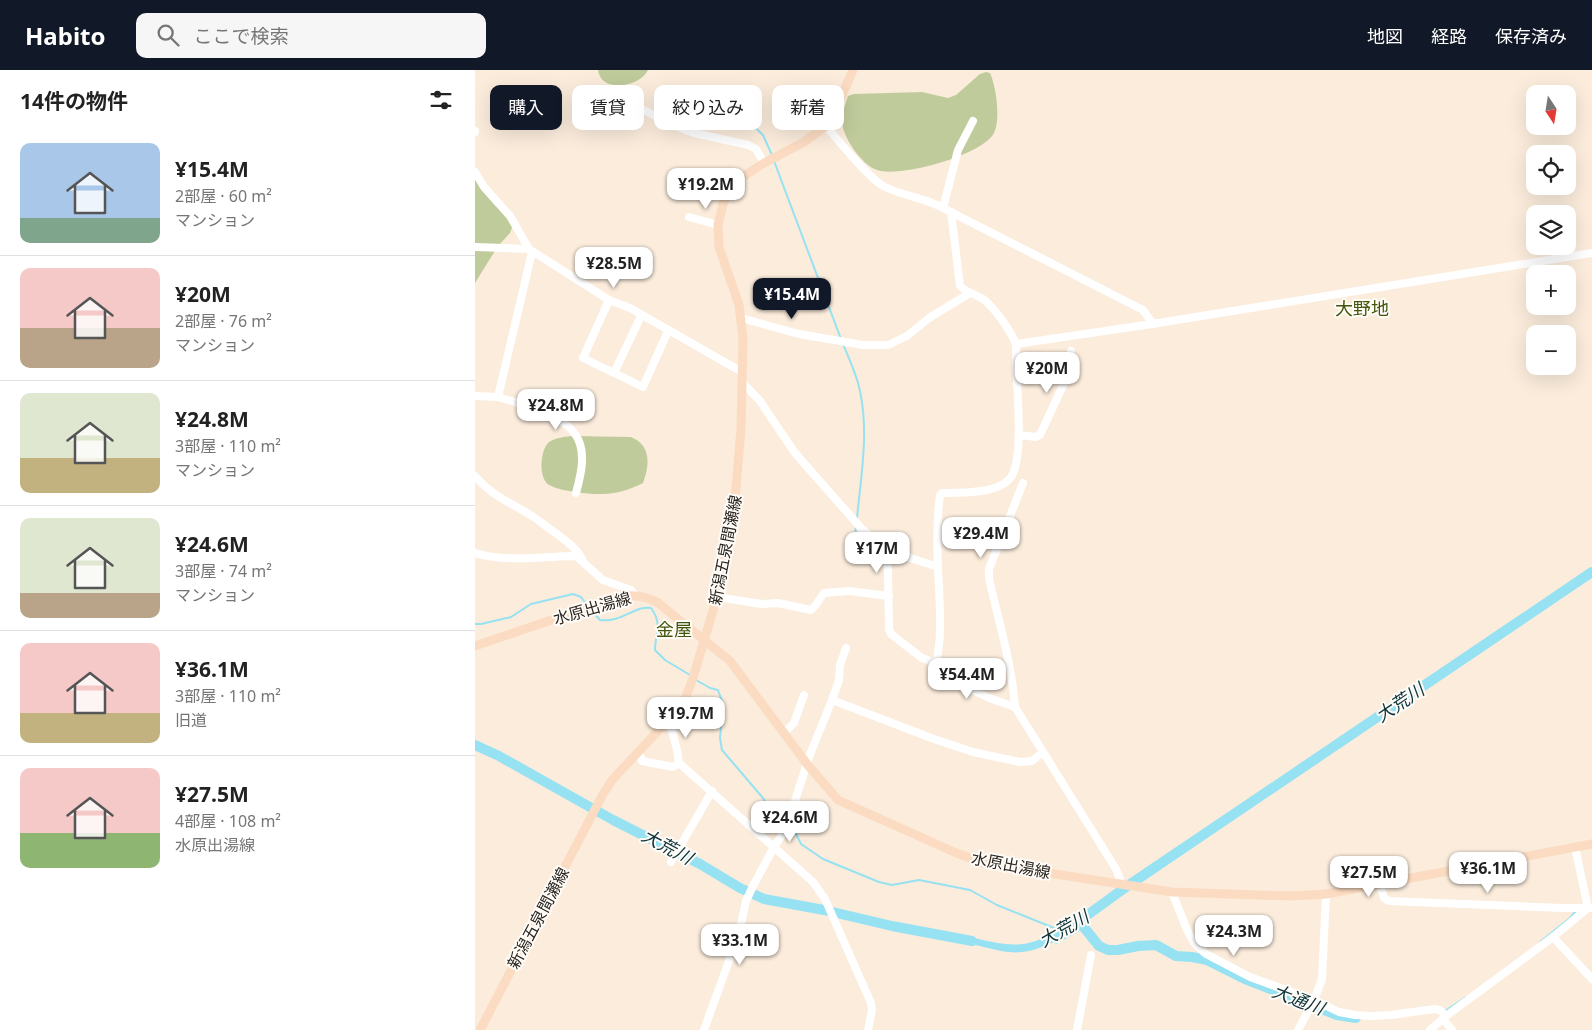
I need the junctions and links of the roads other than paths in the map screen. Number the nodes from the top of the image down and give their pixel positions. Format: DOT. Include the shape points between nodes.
graph roads {
  1 [pos="853,70"];
  2 [pos="844,92"];
  3 [pos="644,110"];
  4 [pos="973,121"];
  5 [pos="820,130"];
  6 [pos="830,130"];
  7 [pos="770,160"];
  8 [pos="475,172"];
  9 [pos="947,210"];
  10 [pos="689,217"];
  11 [pos="718,225"];
  12 [pos="475,247"];
  13 [pos="531,250"];
  14 [pos="1592,253"];
  15 [pos="969,293"];
  16 [pos="609,300"];
  17 [pos="641,316"];
  18 [pos="741,318"];
  19 [pos="1153,324"];
  20 [pos="668,332"];
  21 [pos="1016,344"];
  22 [pos="1071,351"];
  23 [pos="614,373"];
  24 [pos="742,377"];
  25 [pos="475,396"];
  26 [pos="499,397"];
  27 [pos="1019,435"];
  28 [pos="475,476"];
  29 [pos="1023,483"];
  30 [pos="576,494"];
  31 [pos="886,550"];
  32 [pos="475,553"];
  33 [pos="584,563"];
  34 [pos="938,567"];
  35 [pos="635,595"];
  36 [pos="889,596"];
  37 [pos="717,597"];
  38 [pos="704,639"];
  39 [pos="475,646"];
  40 [pos="845,648"];
  41 [pos="936,663"];
  42 [pos="804,695"];
  43 [pos="832,700"];
  44 [pos="1015,707"];
  45 [pos="669,720"];
  46 [pos="784,733"];
  47 [pos="1043,752"];
  48 [pos="639,753"];
  49 [pos="679,763"];
  50 [pos="807,764"];
  51 [pos="712,791"];
  52 [pos="1592,844"];
  53 [pos="773,847"];
  54 [pos="1575,847"];
  55 [pos="671,862"];
  56 [pos="1119,883"];
  57 [pos="1380,884"];
  58 [pos="1172,892"];
  59 [pos="1326,894"];
  60 [pos="1590,908"];
  61 [pos="1553,938"];
  62 [pos="1091,955"];
  63 [pos="1592,979"];
  64 [pos="1312,1004"];
  65 [pos="1445,1017"];
  66 [pos="480,1030"];
  67 [pos="704,1030"];
  68 [pos="868,1030"];
  69 [pos="1077,1030"];
  70 [pos="1298,1030"];
  71 [pos="1430,1030"];
  72 [pos="1452,1030"];
  1 -- 2 [label="main road, 新潟五泉間瀬線"];
  3 -- 7 [label="street" via="694,133 748,145"];
  4 -- 9 [label="street" via="958,150"];
  5 -- 7 [label="main road, 新潟五泉間瀬線"];
  6 -- 9 [label="street" via="884,187 927,200"];
  7 -- 11 [label="main road, 新潟五泉間瀬線" via="741,178 727,196"];
  8 -- 13 [label="street" via="510,216"];
  9 -- 15 [label="street" via="960,286"];
  9 -- 19 [label="street" via="1143,310"];
  10 -- 11 [label="street"];
  11 -- 18 [label="main road, 新潟五泉間瀬線" via="719,247"];
  12 -- 13 [label="street"];
  13 -- 16 [label="street"];
  13 -- 26 [label="street"];
  14 -- 19 [label="street"];
  15 -- 18 [label="street" via="907,336 879,346 799,334"];
  15 -- 21 [label="street" via="988,303"];
  16 -- 17 [label="street"];
  16 -- 23 [label="street" via="583,358"];
  17 -- 20 [label="street"];
  17 -- 23 [label="street"];
  18 -- 24 [label="main road, 新潟五泉間瀬線"];
  19 -- 21 [label="street"];
  20 -- 23 [label="street" via="643,387"];
  20 -- 24 [label="street"];
  21 -- 27 [label="street"];
  22 -- 27 [label="street" via="1065,380 1041,436"];
  24 -- 31 [label="street" via="795,453 855,522"];
  24 -- 37 [label="main road, 新潟五泉間瀬線" via="739,468 733,523"];
  25 -- 26 [label="street"];
  26 -- 30 [label="street" via="543,412 568,426 581,450"];
  27 -- 34 [label="street" via="1011,478 988,490 940,495"];
  28 -- 33 [label="street" via="489,490 531,515 580,552"];
  29 -- 44 [label="street" via="989,569 999,628 1013,680"];
  31 -- 34 [label="street"];
  31 -- 36 [label="street"];
  32 -- 33 [label="street" via="525,558 576,556"];
  33 -- 35 [label="street" via="603,580 631,590"];
  34 -- 41 [label="street" via="940,625"];
  35 -- 38 [label="main road, 水原出湯線" via="657,602"];
  35 -- 39 [label="main road, 水原出湯線" via="622,596"];
  36 -- 37 [label="street" via="849,591 823,593 811,610"];
  36 -- 41 [label="street" via="891,634 922,658"];
  37 -- 38 [label="main road, 新潟五泉間瀬線"];
  38 -- 45 [label="main road, 新潟五泉間瀬線" via="683,704"];
  38 -- 46 [label="main road, 水原出湯線" via="730,661"];
  40 -- 43 [label="street"];
  41 -- 44 [label="street" via="964,686"];
  42 -- 46 [label="street" via="794,723"];
  43 -- 47 [label="street" via="973,752 1020,762 1032,761"];
  43 -- 50 [label="street"];
  44 -- 47 [label="street"];
  45 -- 48 [label="main road, 新潟五泉間瀬線"];
  45 -- 49 [label="street"];
  46 -- 50 [label="main road, 水原出湯線"];
  47 -- 56 [label="street" via="1116,869"];
  48 -- 49 [label="street" via="642,761 673,767"];
  48 -- 66 [label="main road, 新潟五泉間瀬線" via="603,794"];
  49 -- 51 [label="street"];
  50 -- 53 [label="street" via="788,824"];
  50 -- 56 [label="main road, 水原出湯線" via="838,800 961,855 983,862"];
  51 -- 53 [label="street"];
  51 -- 55 [label="street"];
  52 -- 54 [label="main road, 水原出湯線"];
  53 -- 67 [label="street" via="746,901 739,933"];
  53 -- 68 [label="street" via="813,882 825,899 871,1003"];
  54 -- 57 [label="main road, 水原出湯線"];
  54 -- 60 [label="street"];
  56 -- 58 [label="main road, 水原出湯線"];
  57 -- 59 [label="main road, 水原出湯線"];
  57 -- 60 [label="street" via="1384,898 1389,901"];
  58 -- 59 [label="main road, 水原出湯線"];
  58 -- 64 [label="street" via="1191,938 1206,954"];
  59 -- 64 [label="street" via="1322,979"];
  60 -- 61 [label="street"];
  61 -- 63 [label="street"];
  61 -- 65 [label="street"];
  62 -- 69 [label="street"];
  64 -- 65 [label="street" via="1355,1015 1391,1015 1435,1008"];
  64 -- 70 [label="street"];
  65 -- 71 [label="street"];
  65 -- 72 [label="street"];
}
